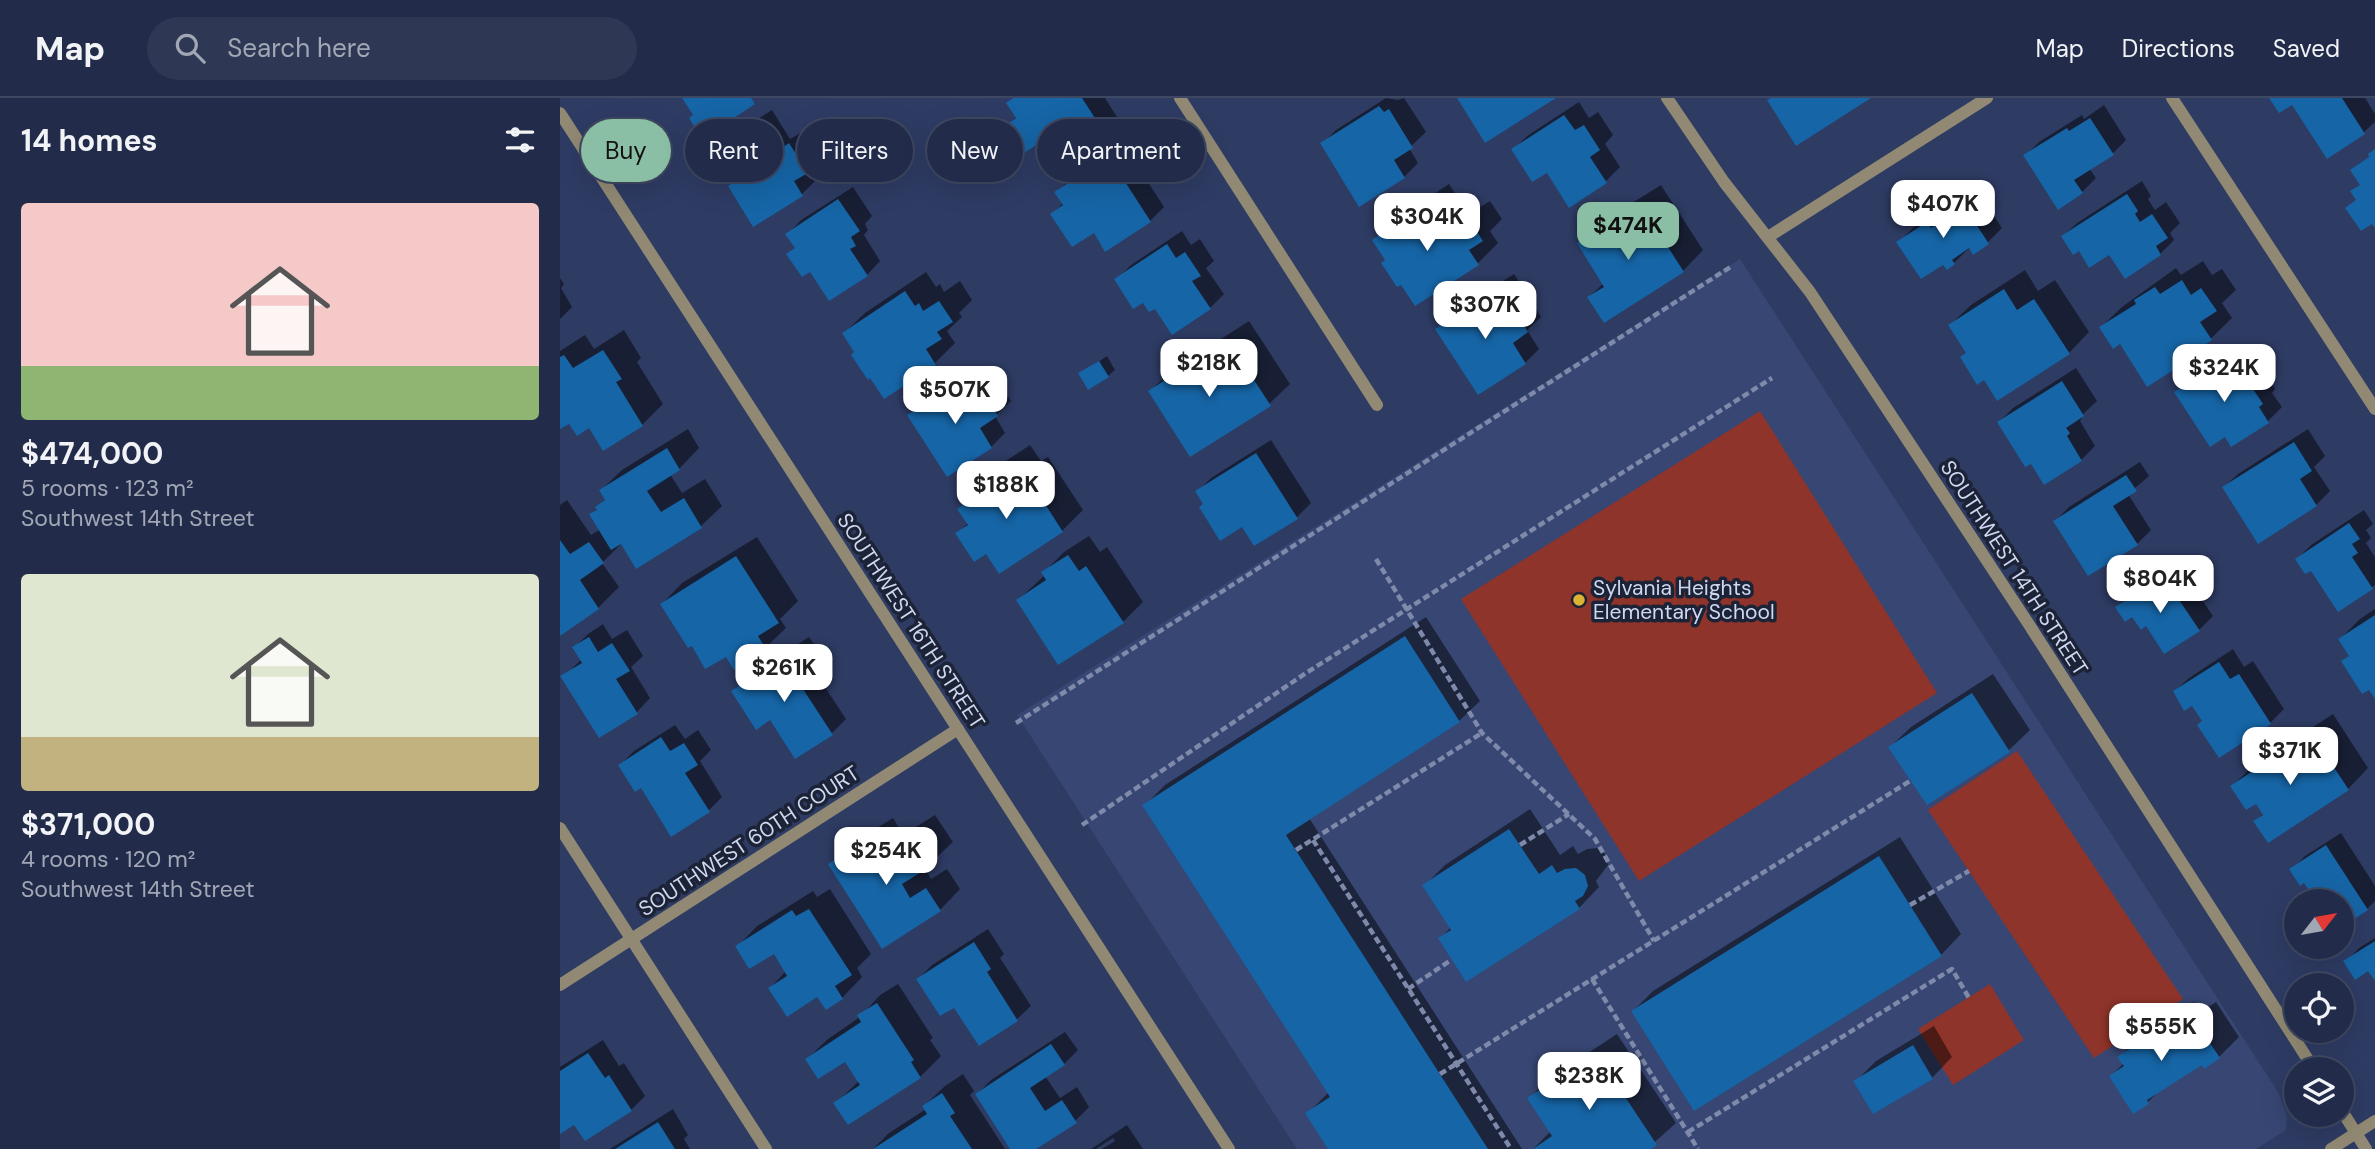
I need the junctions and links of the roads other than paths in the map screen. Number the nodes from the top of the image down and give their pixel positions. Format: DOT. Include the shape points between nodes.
graph roads {
  1 [pos="1180,98"];
  2 [pos="1667,98"];
  3 [pos="1987,98"];
  4 [pos="2172,98"];
  5 [pos="560,113"];
  6 [pos="1768,237"];
  7 [pos="1377,405"];
  8 [pos="2375,409"];
  9 [pos="958,729"];
  10 [pos="560,828"];
  11 [pos="632,940"];
  12 [pos="560,985"];
  13 [pos="2306,1057"];
  14 [pos="2375,1121"];
  15 [pos="2352,1127"];
  16 [pos="2356,1134"];
  17 [pos="766,1149"];
  18 [pos="1230,1149"];
  19 [pos="2331,1149"];
  20 [pos="2366,1149"];
  1 -- 7 [label="street"];
  2 -- 6 [label="street, SOUTHWEST 14TH STREET"];
  3 -- 6 [label="street"];
  4 -- 8 [label="street"];
  5 -- 9 [label="street, SOUTHWEST 16TH STREET"];
  6 -- 13 [label="street, SOUTHWEST 14TH STREET" via="1810,292 2028,623"];
  9 -- 11 [label="street, SOUTHWEST 60TH COURT"];
  9 -- 18 [label="street, SOUTHWEST 16TH STREET"];
  10 -- 11 [label="street"];
  11 -- 12 [label="street, SOUTHWEST 60TH COURT"];
  11 -- 17 [label="street"];
  14 -- 16 [label="street"];
  15 -- 16 [label="street"];
  16 -- 19 [label="street"];
  16 -- 20 [label="street"];
}
